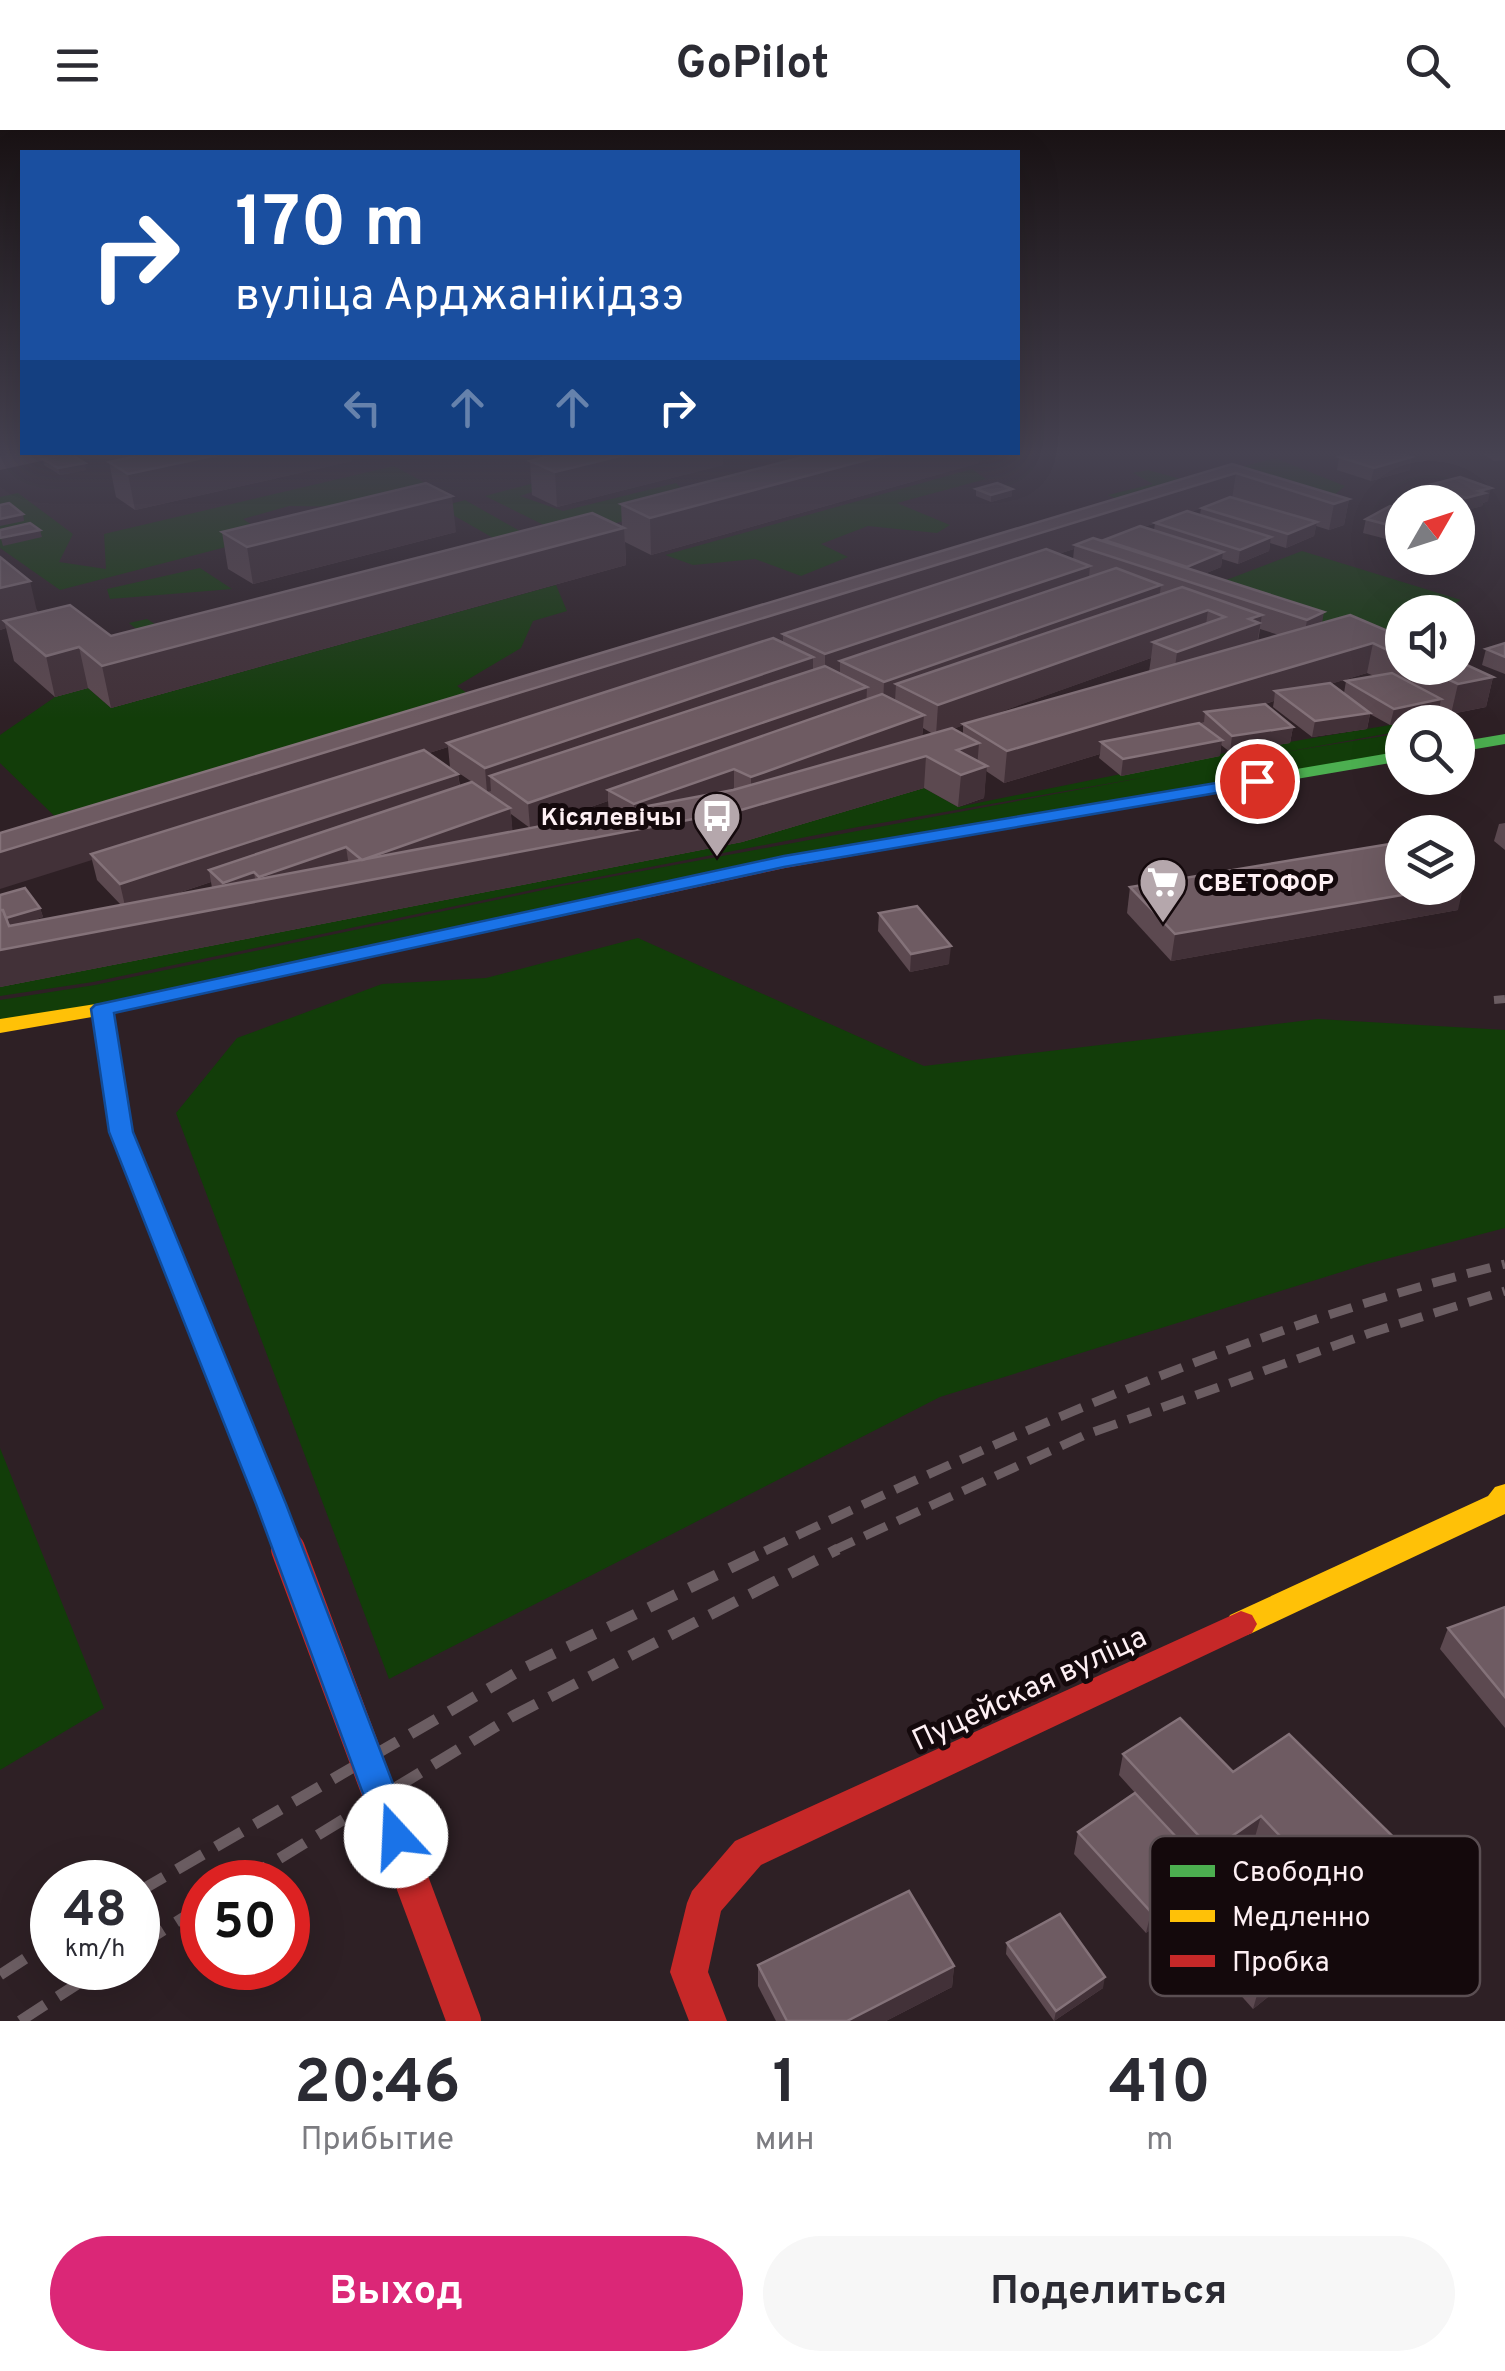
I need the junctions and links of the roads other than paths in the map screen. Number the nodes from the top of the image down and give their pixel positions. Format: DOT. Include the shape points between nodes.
graph roads {
  1 [pos="1505,739"];
  2 [pos="1475,744"];
  3 [pos="1385,759"];
  4 [pos="102,1009"];
  5 [pos="0,1026"];
  6 [pos="1502,1503"];
  7 [pos="464,2021"];
  8 [pos="708,2021"];
  1 -- 2 [label="main road"];
  3 -- 4 [label="main road" via="784,862"];
  4 -- 5 [label="main road"];
  4 -- 7 [label="main road, bridge" via="121,1132 271,1504"];
  6 -- 8 [label="main road, Пуцейская вуліца" via="748,1852 705,1904 689,1972"];
}
